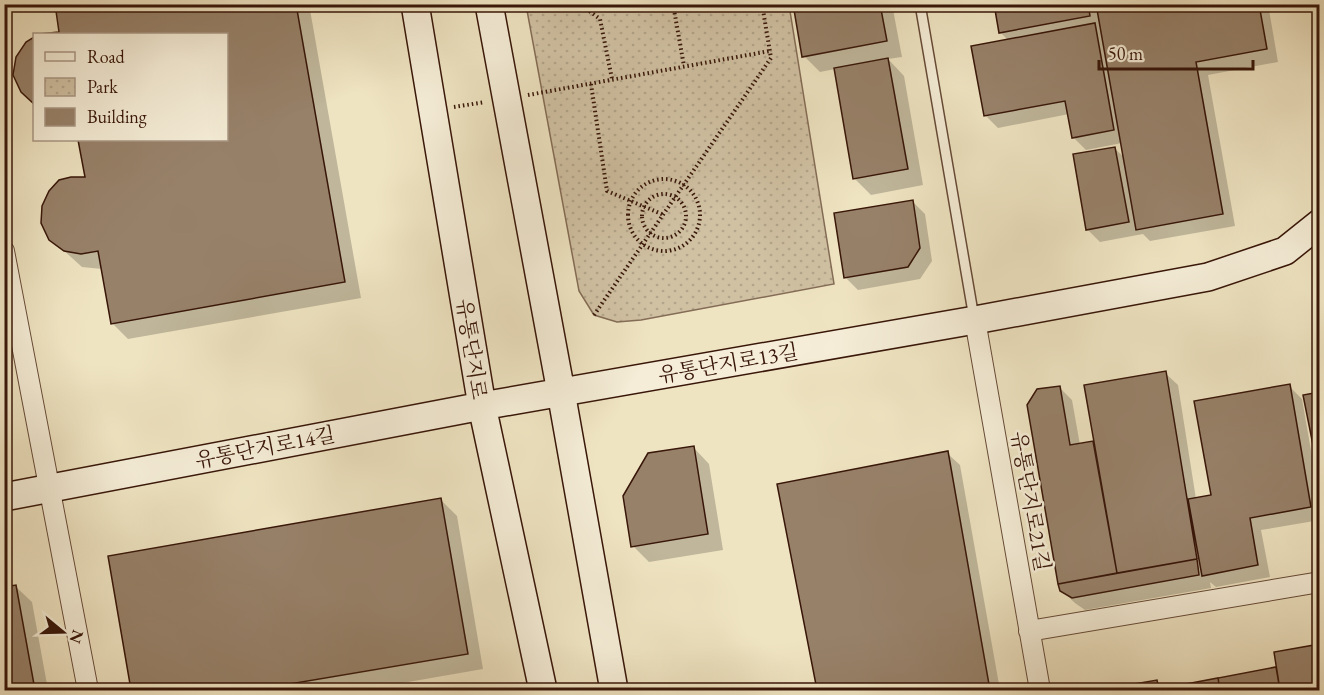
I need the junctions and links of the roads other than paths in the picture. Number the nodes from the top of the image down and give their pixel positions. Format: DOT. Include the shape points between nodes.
graph roads {
  1 [pos="415,4"];
  2 [pos="489,4"];
  3 [pos="920,4"];
  4 [pos="1320,222"];
  5 [pos="4,251"];
  6 [pos="975,320"];
  7 [pos="561,392"];
  8 [pos="482,405"];
  9 [pos="49,489"];
  10 [pos="4,497"];
  11 [pos="1320,582"];
  12 [pos="1029,631"];
  13 [pos="88,690"];
  14 [pos="543,690"];
  15 [pos="614,690"];
  16 [pos="1040,690"];
  1 -- 8 [label="main road, 유통단지로"];
  2 -- 7 [label="main road"];
  3 -- 6 [label="lane"];
  4 -- 6 [label="main road, 유통단지로13길" via="1286,250 1208,277"];
  5 -- 9 [label="street"];
  6 -- 7 [label="main road, 유통단지로13길"];
  6 -- 12 [label="street, 유통단지로21길"];
  7 -- 8 [label="main road, 유통단지로13길"];
  7 -- 15 [label="main road"];
  8 -- 9 [label="main road, 유통단지로14길"];
  8 -- 14 [label="main road, 유통단지로"];
  9 -- 10 [label="main road, 유통단지로14길"];
  9 -- 13 [label="street"];
  11 -- 12 [label="street"];
  12 -- 16 [label="street, 유통단지로21길"];
}
